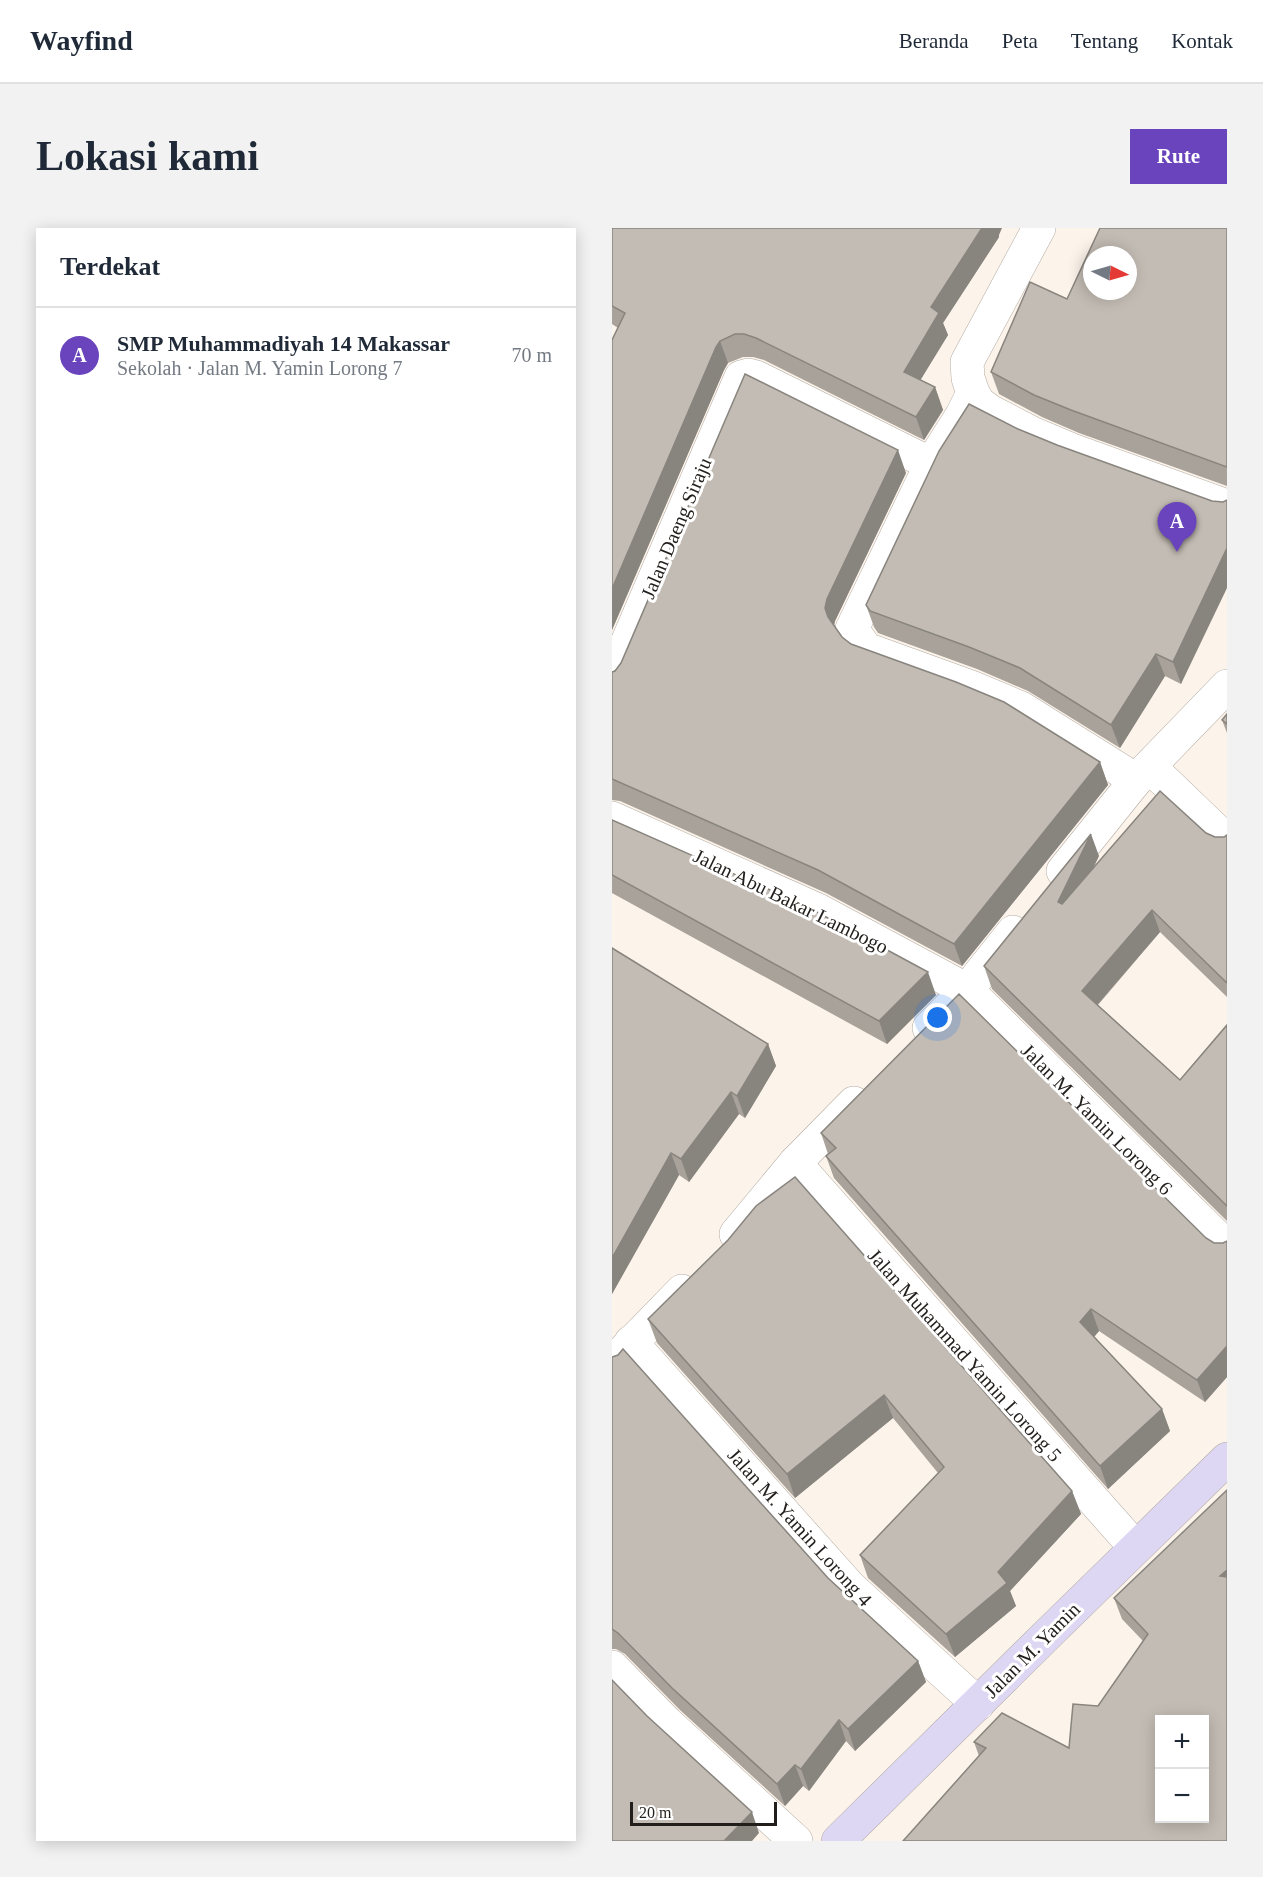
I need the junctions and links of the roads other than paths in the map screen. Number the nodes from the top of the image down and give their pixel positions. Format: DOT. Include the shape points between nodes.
graph roads {
  1 [pos="1039,228"];
  2 [pos="974,393"];
  3 [pos="931,464"];
  4 [pos="1227,506"];
  5 [pos="612,678"];
  6 [pos="1227,686"];
  7 [pos="1143,773"];
  8 [pos="612,818"];
  9 [pos="1227,841"];
  10 [pos="967,990"];
  11 [pos="909,1048"];
  12 [pos="877,1081"];
  13 [pos="795,1163"];
  14 [pos="1227,1247"];
  15 [pos="621,1352"];
  16 [pos="1226,1461"];
  17 [pos="1136,1547"];
  18 [pos="612,1667"];
  19 [pos="978,1704"];
  20 [pos="796,1841"];
  21 [pos="838,1841"];
  1 -- 2 [label="street" via="967,362"];
  2 -- 3 [label="street"];
  2 -- 4 [label="street" via="990,411 1034,434"];
  3 -- 5 [label="street, Jalan Daeng Siraju" via="756,377 741,377"];
  3 -- 7 [label="street" via="852,629 866,649 1021,708"];
  6 -- 7 [label="street"];
  7 -- 9 [label="street"];
  7 -- 10 [label="street"];
  8 -- 10 [label="street, Jalan Abu Bakar Lambogo" via="818,910"];
  10 -- 11 [label="street"];
  10 -- 14 [label="street, Jalan M. Yamin Lorong 6"];
  12 -- 13 [label="street"];
  13 -- 15 [label="street" via="710,1262"];
  13 -- 17 [label="street, Jalan Muhammad Yamin Lorong 5"];
  15 -- 19 [label="street, Jalan M. Yamin Lorong 4" via="850,1587"];
  16 -- 17 [label="street, Jalan M. Yamin"];
  17 -- 19 [label="street, Jalan M. Yamin"];
  18 -- 20 [label="street"];
  19 -- 21 [label="street, Jalan M. Yamin"];
}
